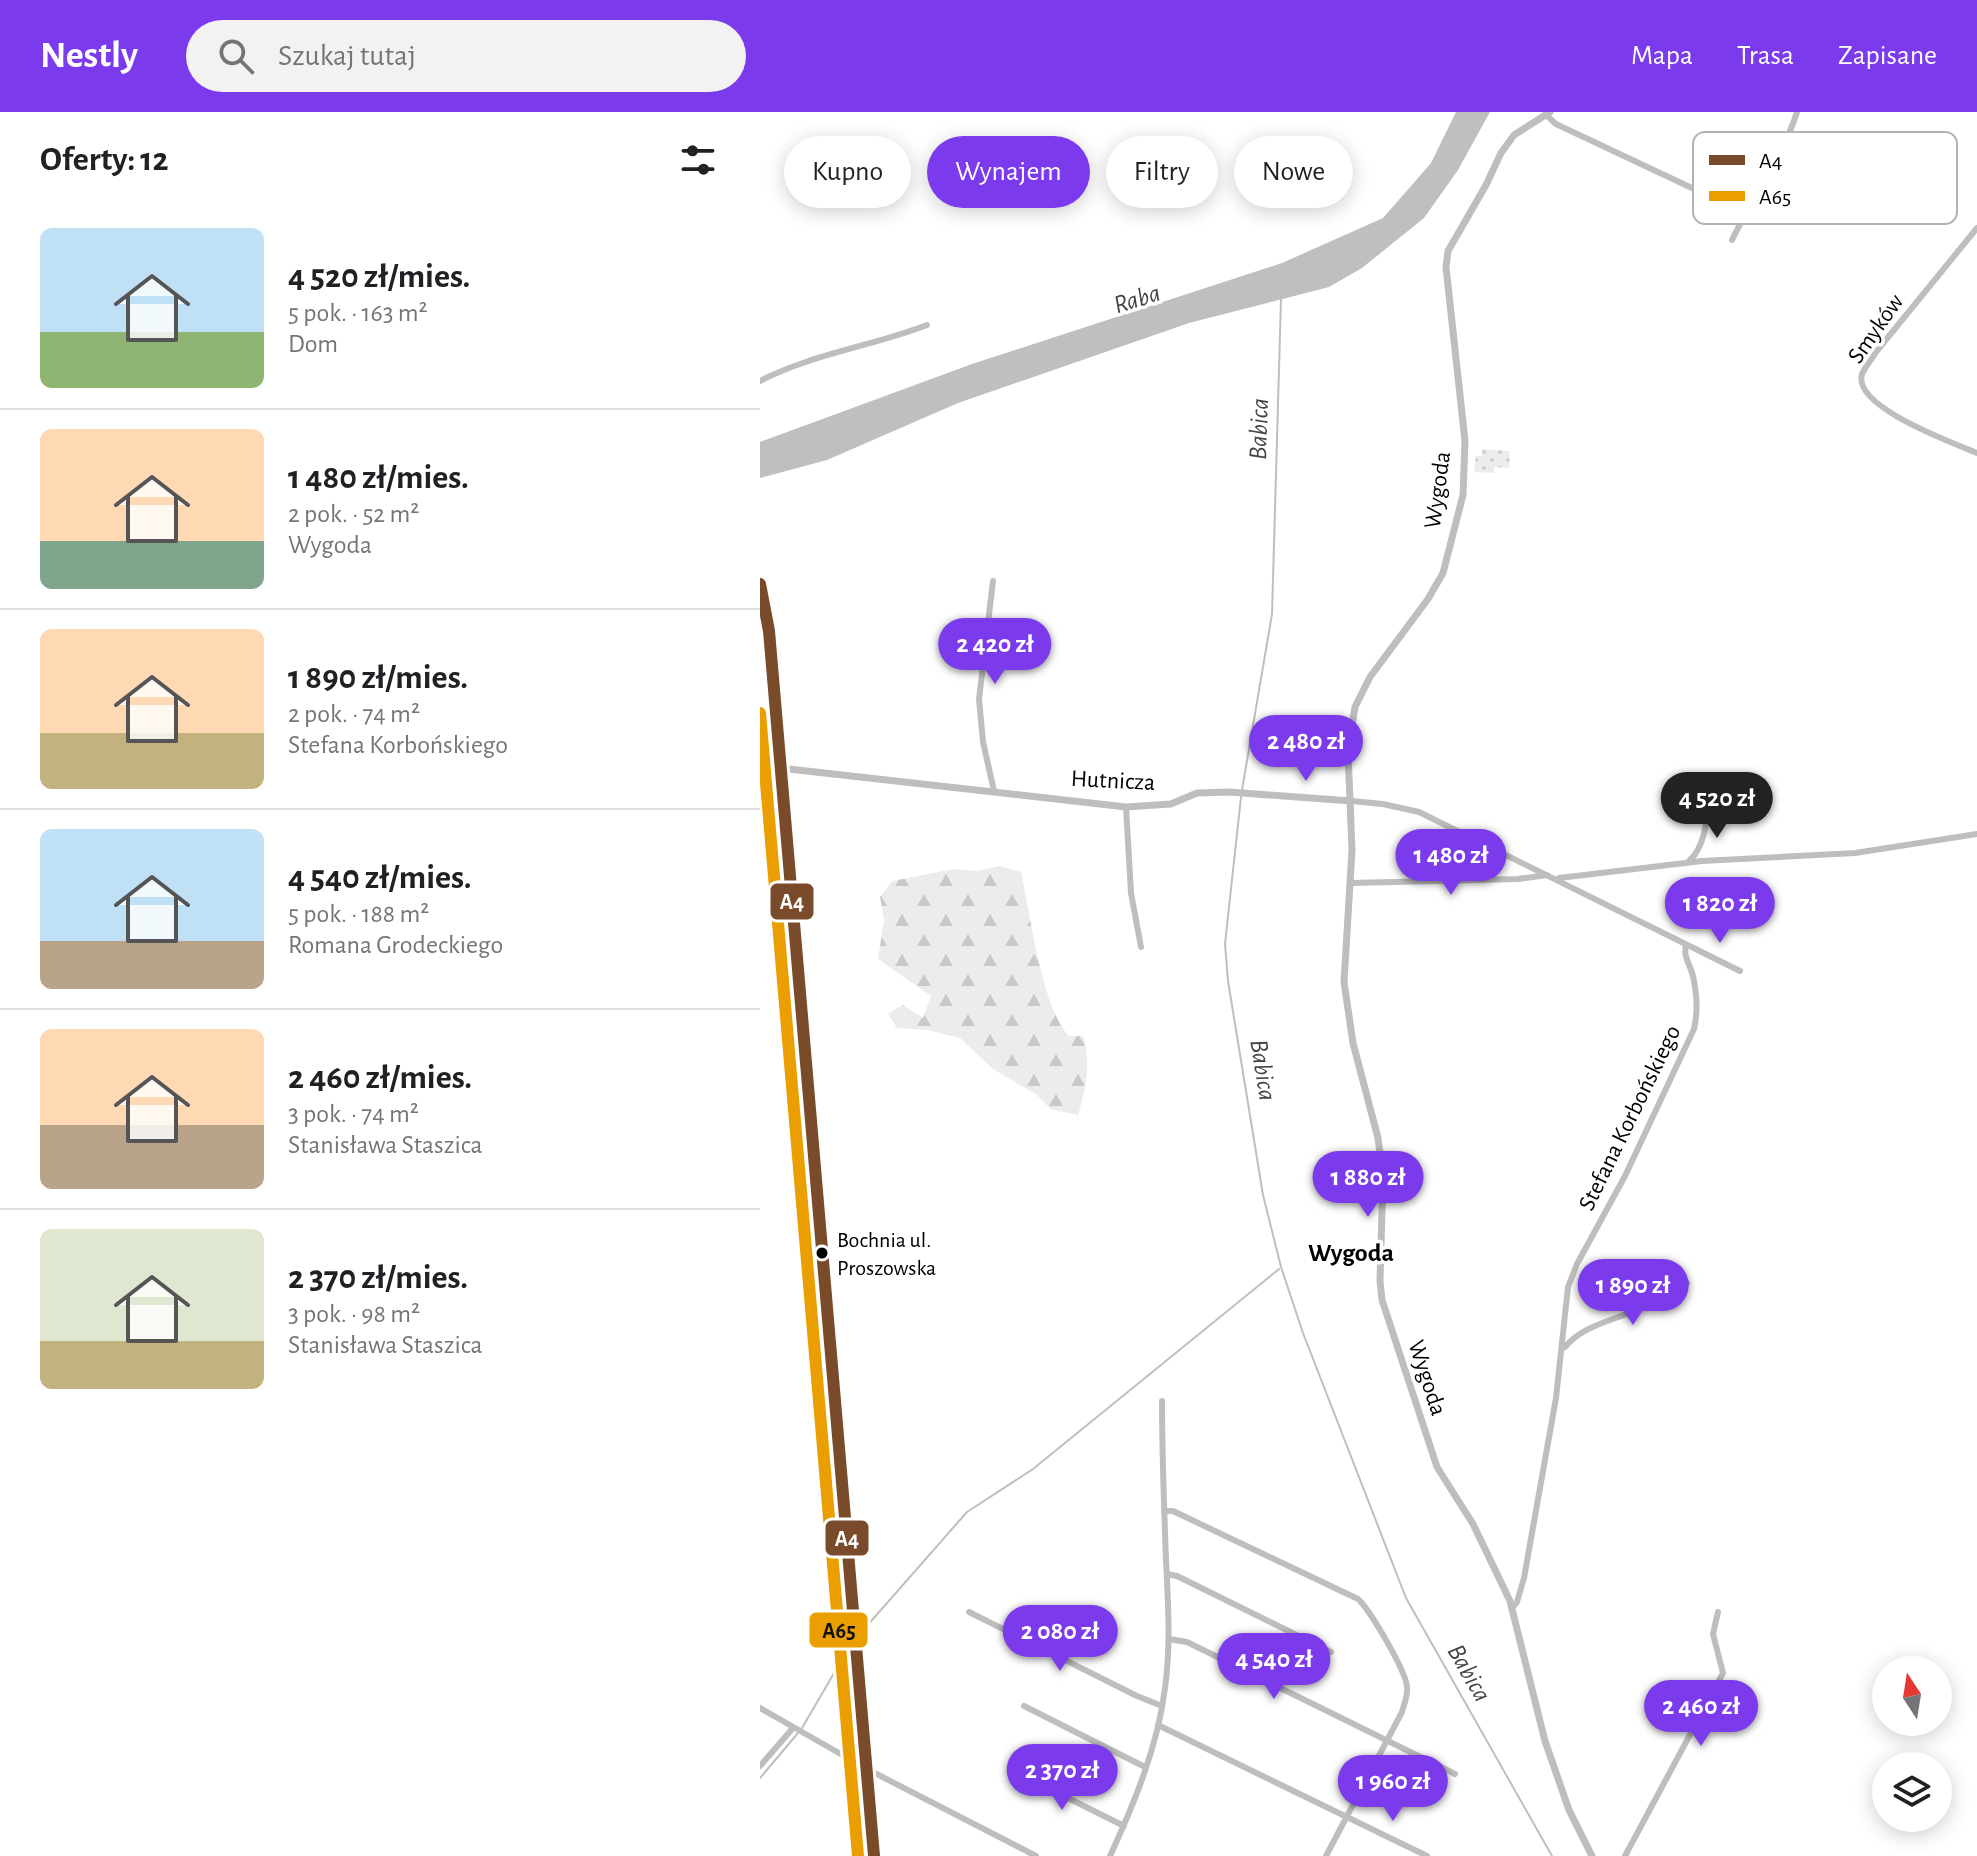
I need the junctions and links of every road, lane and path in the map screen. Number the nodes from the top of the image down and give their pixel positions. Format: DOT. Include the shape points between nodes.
graph roads {
  1 [pos="1797,112"];
  2 [pos="1548,114"];
  3 [pos="1789,132"];
  4 [pos="1693,189"];
  5 [pos="1740,224"];
  6 [pos="1977,228"];
  7 [pos="1732,240"];
  8 [pos="927,325"];
  9 [pos="760,381"];
  10 [pos="1977,453"];
  11 [pos="993,581"];
  12 [pos="760,584"];
  13 [pos="780,768"];
  14 [pos="994,791"];
  15 [pos="1709,796"];
  16 [pos="1351,801"];
  17 [pos="1126,807"];
  18 [pos="1977,834"];
  19 [pos="1686,863"];
  20 [pos="1548,875"];
  21 [pos="1556,878"];
  22 [pos="1351,883"];
  23 [pos="1686,945"];
  24 [pos="1141,947"];
  25 [pos="1740,971"];
  26 [pos="1687,1283"];
  27 [pos="1563,1350"];
  28 [pos="1162,1401"];
  29 [pos="1164,1511"];
  30 [pos="1167,1574"];
  31 [pos="1512,1608"];
  32 [pos="969,1612"];
  33 [pos="1718,1612"];
  34 [pos="1169,1639"];
  35 [pos="1331,1652"];
  36 [pos="1024,1706"];
  37 [pos="1162,1706"];
  38 [pos="760,1708"];
  39 [pos="1158,1725"];
  40 [pos="797,1730"];
  41 [pos="1387,1741"];
  42 [pos="760,1766"];
  43 [pos="1145,1767"];
  44 [pos="867,1769"];
  45 [pos="1014,1771"];
  46 [pos="1455,1774"];
  47 [pos="1347,1816"];
  48 [pos="1124,1826"];
  49 [pos="1626,1855"];
  50 [pos="874,1856"];
  51 [pos="1036,1856"];
  52 [pos="1110,1856"];
  53 [pos="1326,1856"];
  54 [pos="1427,1856"];
  55 [pos="1592,1856"];
  1 -- 3 [label="street"];
  2 -- 4 [label="street" via="1556,124"];
  2 -- 16 [label="street, Wygoda" via="1514,135 1448,251 1465,441 1463,495 1443,573 1355,707 1348,752"];
  5 -- 7 [label="street"];
  6 -- 10 [label="street, Smyków" via="1876,352 1862,382 1879,405 1901,420"];
  8 -- 9 [label="street"];
  11 -- 14 [label="street" via="979,699"];
  12 -- 13 [label="main road"];
  13 -- 14 [label="street, Hutnicza"];
  13 -- 44 [label="main road"];
  14 -- 17 [label="street, Hutnicza"];
  15 -- 19 [label="street" via="1707,824 1697,852"];
  16 -- 17 [label="street, Hutnicza" via="1229,792"];
  16 -- 20 [label="street, Hutnicza" via="1419,812"];
  16 -- 22 [label="street, Wygoda"];
  17 -- 24 [label="street" via="1131,893"];
  18 -- 19 [label="street" via="1855,853"];
  19 -- 21 [label="street"];
  20 -- 21 [label="street, Hutnicza"];
  20 -- 22 [label="street"];
  21 -- 23 [label="street, Hutnicza"];
  22 -- 31 [label="street, Wygoda" via="1344,982 1383,1176 1382,1300 1437,1467 1473,1524"];
  23 -- 25 [label="street, Hutnicza"];
  23 -- 27 [label="street, Stefana Korbońskiego" via="1698,1013 1694,1029 1577,1264 1568,1287"];
  26 -- 27 [label="street" via="1585,1331"];
  27 -- 31 [label="street, Stefana Korbońskiego" via="1524,1578"];
  28 -- 29 [label="street"];
  29 -- 30 [label="street"];
  29 -- 41 [label="street" via="1368,1608 1406,1680 1404,1704"];
  30 -- 34 [label="street"];
  30 -- 35 [label="street"];
  31 -- 55 [label="street, Wygoda" via="1545,1741"];
  32 -- 37 [label="street"];
  33 -- 49 [label="street" via="1713,1634 1723,1673"];
  34 -- 37 [label="street"];
  34 -- 41 [label="street" via="1187,1642"];
  36 -- 43 [label="street"];
  37 -- 39 [label="street"];
  38 -- 40 [label="street"];
  39 -- 43 [label="street"];
  39 -- 47 [label="street"];
  40 -- 42 [label="street"];
  40 -- 44 [label="street"];
  41 -- 46 [label="street"];
  41 -- 47 [label="street"];
  43 -- 48 [label="street"];
  44 -- 50 [label="main road"];
  44 -- 51 [label="street"];
  45 -- 48 [label="street"];
  47 -- 53 [label="street"];
  47 -- 54 [label="street"];
  48 -- 52 [label="street"];
}
